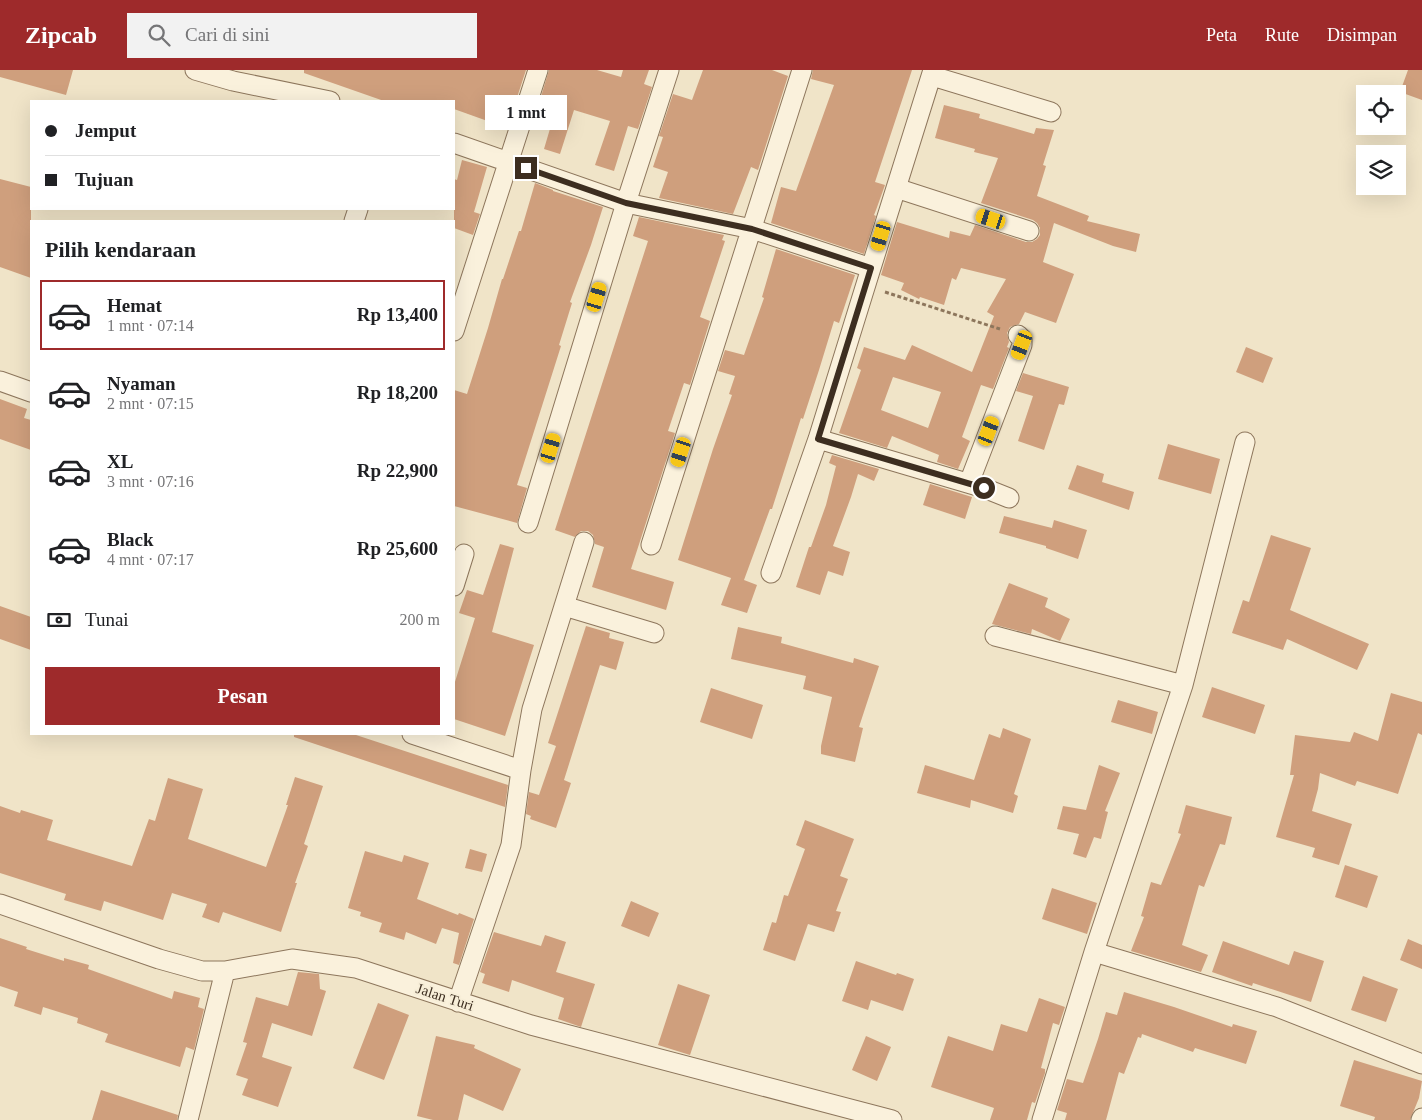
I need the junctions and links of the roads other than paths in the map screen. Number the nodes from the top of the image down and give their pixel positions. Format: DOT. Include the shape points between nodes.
graph roads {
  1 [pos="195,70"];
  2 [pos="538,70"];
  3 [pos="669,70"];
  4 [pos="802,70"];
  5 [pos="932,73"];
  6 [pos="325,100"];
  7 [pos="1051,112"];
  8 [pos="455,143"];
  9 [pos="509,162"];
  10 [pos="896,188"];
  11 [pos="626,203"];
  12 [pos="752,229"];
  13 [pos="1028,231"];
  14 [pos="871,268"];
  15 [pos="455,328"];
  16 [pos="1018,335"];
  17 [pos="0,381"];
  18 [pos="30,392"];
  19 [pos="818,439"];
  20 [pos="1245,442"];
  21 [pos="969,483"];
  22 [pos="1009,498"];
  23 [pos="528,523"];
  24 [pos="584,542"];
  25 [pos="652,545"];
  26 [pos="464,554"];
  27 [pos="771,573"];
  28 [pos="455,583"];
  29 [pos="564,606"];
  30 [pos="654,633"];
  31 [pos="995,636"];
  32 [pos="1183,685"];
  33 [pos="415,735"];
  34 [pos="520,770"];
  35 [pos="0,904"];
  36 [pos="1094,952"];
  37 [pos="225,971"];
  38 [pos="458,1002"];
  39 [pos="1422,1064"];
  40 [pos="188,1120"];
  41 [pos="892,1120"];
  42 [pos="1042,1120"];
  1 -- 6 [label="street"];
  2 -- 9 [label="street"];
  3 -- 11 [label="street"];
  4 -- 12 [label="street"];
  5 -- 7 [label="street"];
  5 -- 10 [label="street"];
  8 -- 9 [label="street"];
  9 -- 11 [label="street"];
  9 -- 15 [label="street"];
  10 -- 13 [label="street"];
  10 -- 14 [label="street"];
  11 -- 12 [label="street"];
  11 -- 23 [label="street"];
  12 -- 14 [label="street"];
  12 -- 25 [label="street"];
  14 -- 19 [label="street"];
  16 -- 21 [label="street" via="1022,345"];
  17 -- 18 [label="street"];
  19 -- 21 [label="street"];
  19 -- 27 [label="street"];
  20 -- 32 [label="street"];
  21 -- 22 [label="street"];
  24 -- 29 [label="street"];
  26 -- 28 [label="street"];
  29 -- 30 [label="street"];
  29 -- 34 [label="street" via="532,709"];
  31 -- 32 [label="street"];
  32 -- 36 [label="street"];
  33 -- 34 [label="street"];
  34 -- 38 [label="street" via="511,845"];
  35 -- 37 [label="street, Jalan Turi" via="159,959 202,971"];
  36 -- 39 [label="street" via="1277,1007"];
  36 -- 42 [label="street"];
  37 -- 38 [label="street, Jalan Turi" via="292,959 356,968"];
  37 -- 40 [label="street"];
  38 -- 41 [label="street, Jalan Turi" via="531,1025"];
}
